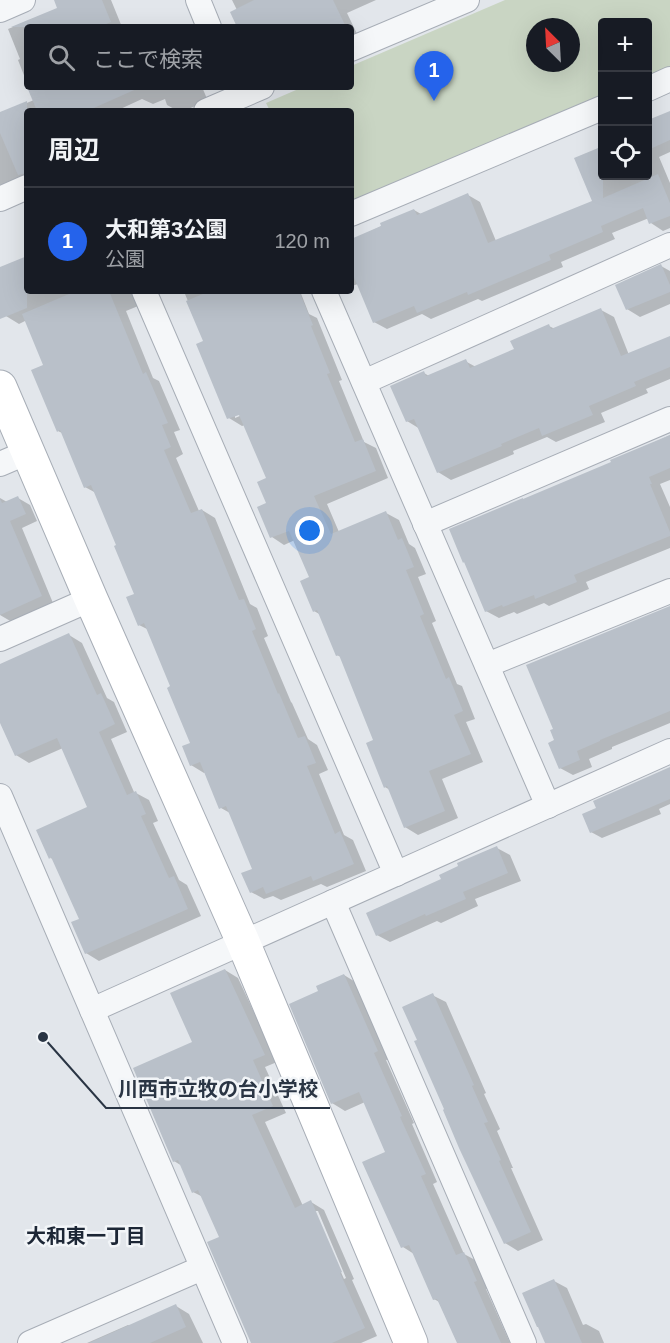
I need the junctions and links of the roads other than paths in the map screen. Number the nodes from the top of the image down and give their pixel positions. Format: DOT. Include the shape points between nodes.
graph roads {
  1 [pos="23,0"];
  2 [pos="198,0"];
  3 [pos="467,0"];
  4 [pos="0,10"];
  5 [pos="208,24"];
  6 [pos="354,48"];
  7 [pos="670,80"];
  8 [pos="652,87"];
  9 [pos="256,90"];
  10 [pos="240,98"];
  11 [pos="214,108"];
  12 [pos="598,110"];
  13 [pos="24,188"];
  14 [pos="0,199"];
  15 [pos="354,213"];
  16 [pos="670,245"];
  17 [pos="145,294"];
  18 [pos="325,294"];
  19 [pos="364,382"];
  20 [pos="0,387"];
  21 [pos="670,420"];
  22 [pos="14,458"];
  23 [pos="425,524"];
  24 [pos="670,591"];
  25 [pos="91,599"];
  26 [pos="0,639"];
  27 [pos="487,666"];
  28 [pos="670,751"];
  29 [pos="0,796"];
  30 [pos="548,806"];
  31 [pos="396,874"];
  32 [pos="333,902"];
  33 [pos="243,942"];
  34 [pos="92,1010"];
  35 [pos="202,1268"];
  36 [pos="30,1343"];
  37 [pos="235,1343"];
  38 [pos="411,1343"];
  39 [pos="524,1343"];
  1 -- 4 [label="street"];
  2 -- 5 [label="street"];
  3 -- 6 [label="street"];
  7 -- 8 [label="street"];
  9 -- 10 [label="street"];
  10 -- 11 [label="street"];
  12 -- 15 [label="street"];
  13 -- 14 [label="street"];
  16 -- 19 [label="street"];
  17 -- 31 [label="street"];
  18 -- 19 [label="street"];
  19 -- 23 [label="street"];
  20 -- 22 [label="street"];
  21 -- 23 [label="street"];
  22 -- 25 [label="street"];
  23 -- 27 [label="street"];
  24 -- 27 [label="street"];
  25 -- 26 [label="street"];
  25 -- 33 [label="street"];
  27 -- 30 [label="street"];
  28 -- 30 [label="street"];
  29 -- 34 [label="street"];
  30 -- 31 [label="street"];
  31 -- 32 [label="street"];
  32 -- 33 [label="street"];
  32 -- 39 [label="street"];
  33 -- 34 [label="street"];
  33 -- 38 [label="street"];
  34 -- 35 [label="street"];
  35 -- 36 [label="street"];
  35 -- 37 [label="street"];
}
